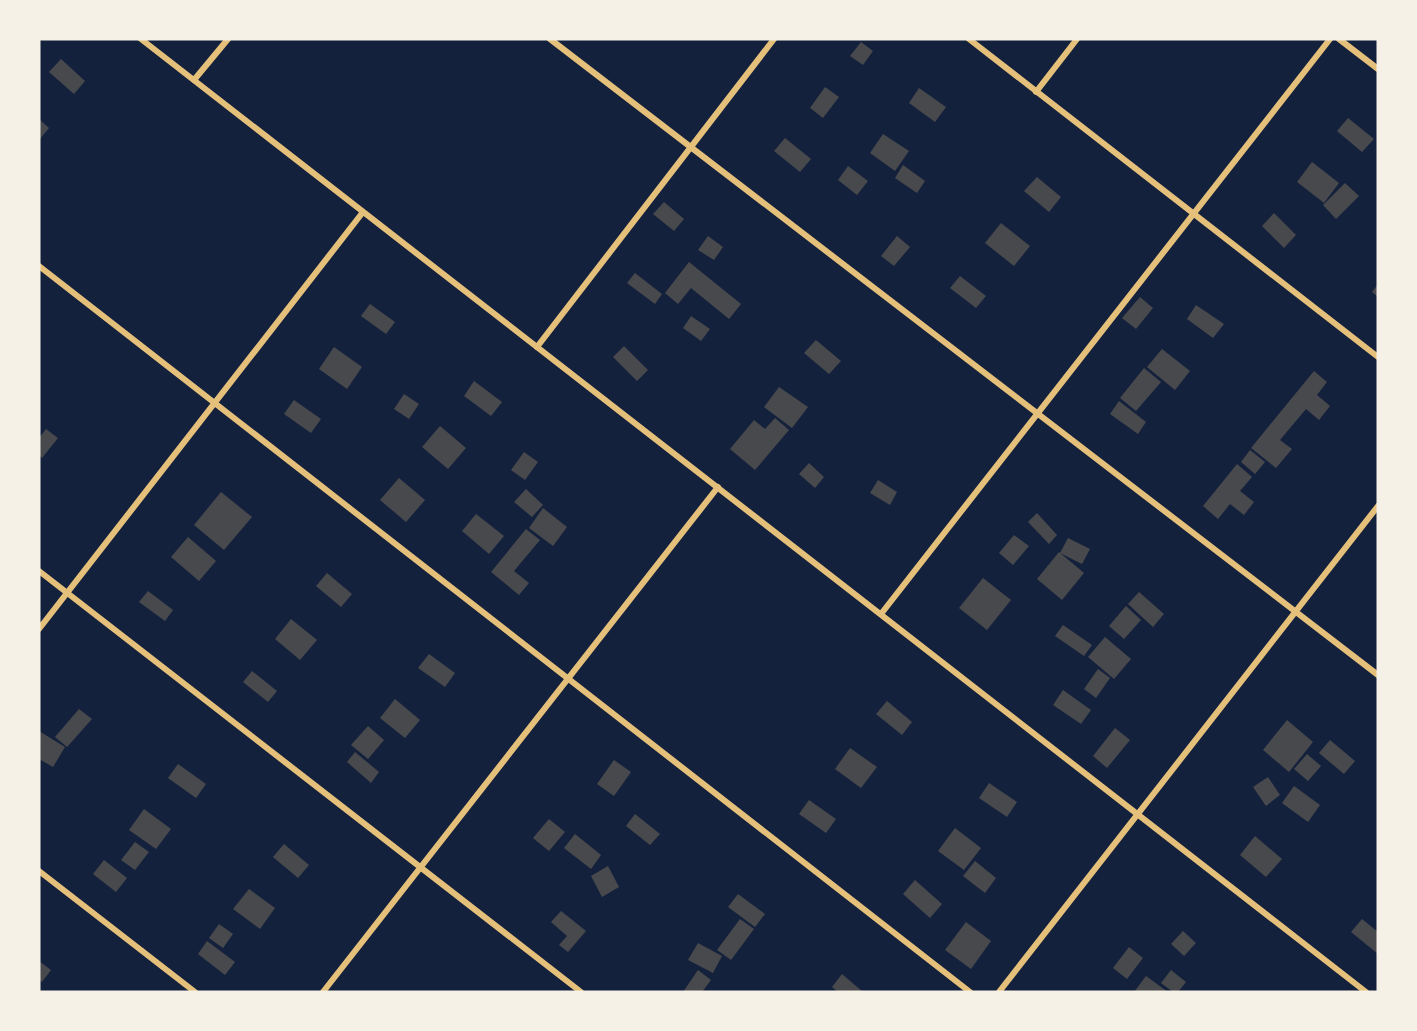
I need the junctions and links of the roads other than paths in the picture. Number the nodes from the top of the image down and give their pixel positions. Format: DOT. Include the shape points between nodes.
graph roads {
  1 [pos="141,39"];
  2 [pos="228,39"];
  3 [pos="550,39"];
  4 [pos="774,39"];
  5 [pos="969,39"];
  6 [pos="1077,39"];
  7 [pos="1330,39"];
  8 [pos="1339,39"];
  9 [pos="1378,69"];
  10 [pos="194,80"];
  11 [pos="1036,92"];
  12 [pos="690,147"];
  13 [pos="363,212"];
  14 [pos="1194,214"];
  15 [pos="39,266"];
  16 [pos="537,346"];
  17 [pos="1378,357"];
  18 [pos="215,403"];
  19 [pos="1038,414"];
  20 [pos="718,487"];
  21 [pos="1378,506"];
  22 [pos="39,571"];
  23 [pos="67,593"];
  24 [pos="1295,612"];
  25 [pos="881,614"];
  26 [pos="39,629"];
  27 [pos="1378,675"];
  28 [pos="568,678"];
  29 [pos="1138,814"];
  30 [pos="421,867"];
  31 [pos="39,871"];
  32 [pos="195,992"];
  33 [pos="323,992"];
  34 [pos="581,992"];
  35 [pos="970,992"];
  36 [pos="999,992"];
  37 [pos="1366,992"];
  1 -- 10 [label="street"];
  2 -- 10 [label="street"];
  3 -- 12 [label="street"];
  4 -- 12 [label="street"];
  5 -- 11 [label="street"];
  6 -- 11 [label="street"];
  7 -- 14 [label="street"];
  8 -- 9 [label="street"];
  10 -- 13 [label="street"];
  11 -- 14 [label="street"];
  12 -- 16 [label="street"];
  12 -- 19 [label="street"];
  13 -- 16 [label="street"];
  13 -- 18 [label="street"];
  14 -- 17 [label="street"];
  14 -- 19 [label="street"];
  15 -- 18 [label="street"];
  16 -- 20 [label="street"];
  18 -- 23 [label="street"];
  18 -- 28 [label="street"];
  19 -- 24 [label="street"];
  19 -- 25 [label="street"];
  20 -- 25 [label="street"];
  20 -- 28 [label="street"];
  21 -- 24 [label="street"];
  22 -- 23 [label="street"];
  23 -- 26 [label="street"];
  23 -- 30 [label="street"];
  24 -- 27 [label="street"];
  24 -- 29 [label="street"];
  25 -- 29 [label="street"];
  28 -- 30 [label="street"];
  28 -- 35 [label="street"];
  29 -- 36 [label="street"];
  29 -- 37 [label="street"];
  30 -- 33 [label="street"];
  30 -- 34 [label="street"];
  31 -- 32 [label="street"];
}
